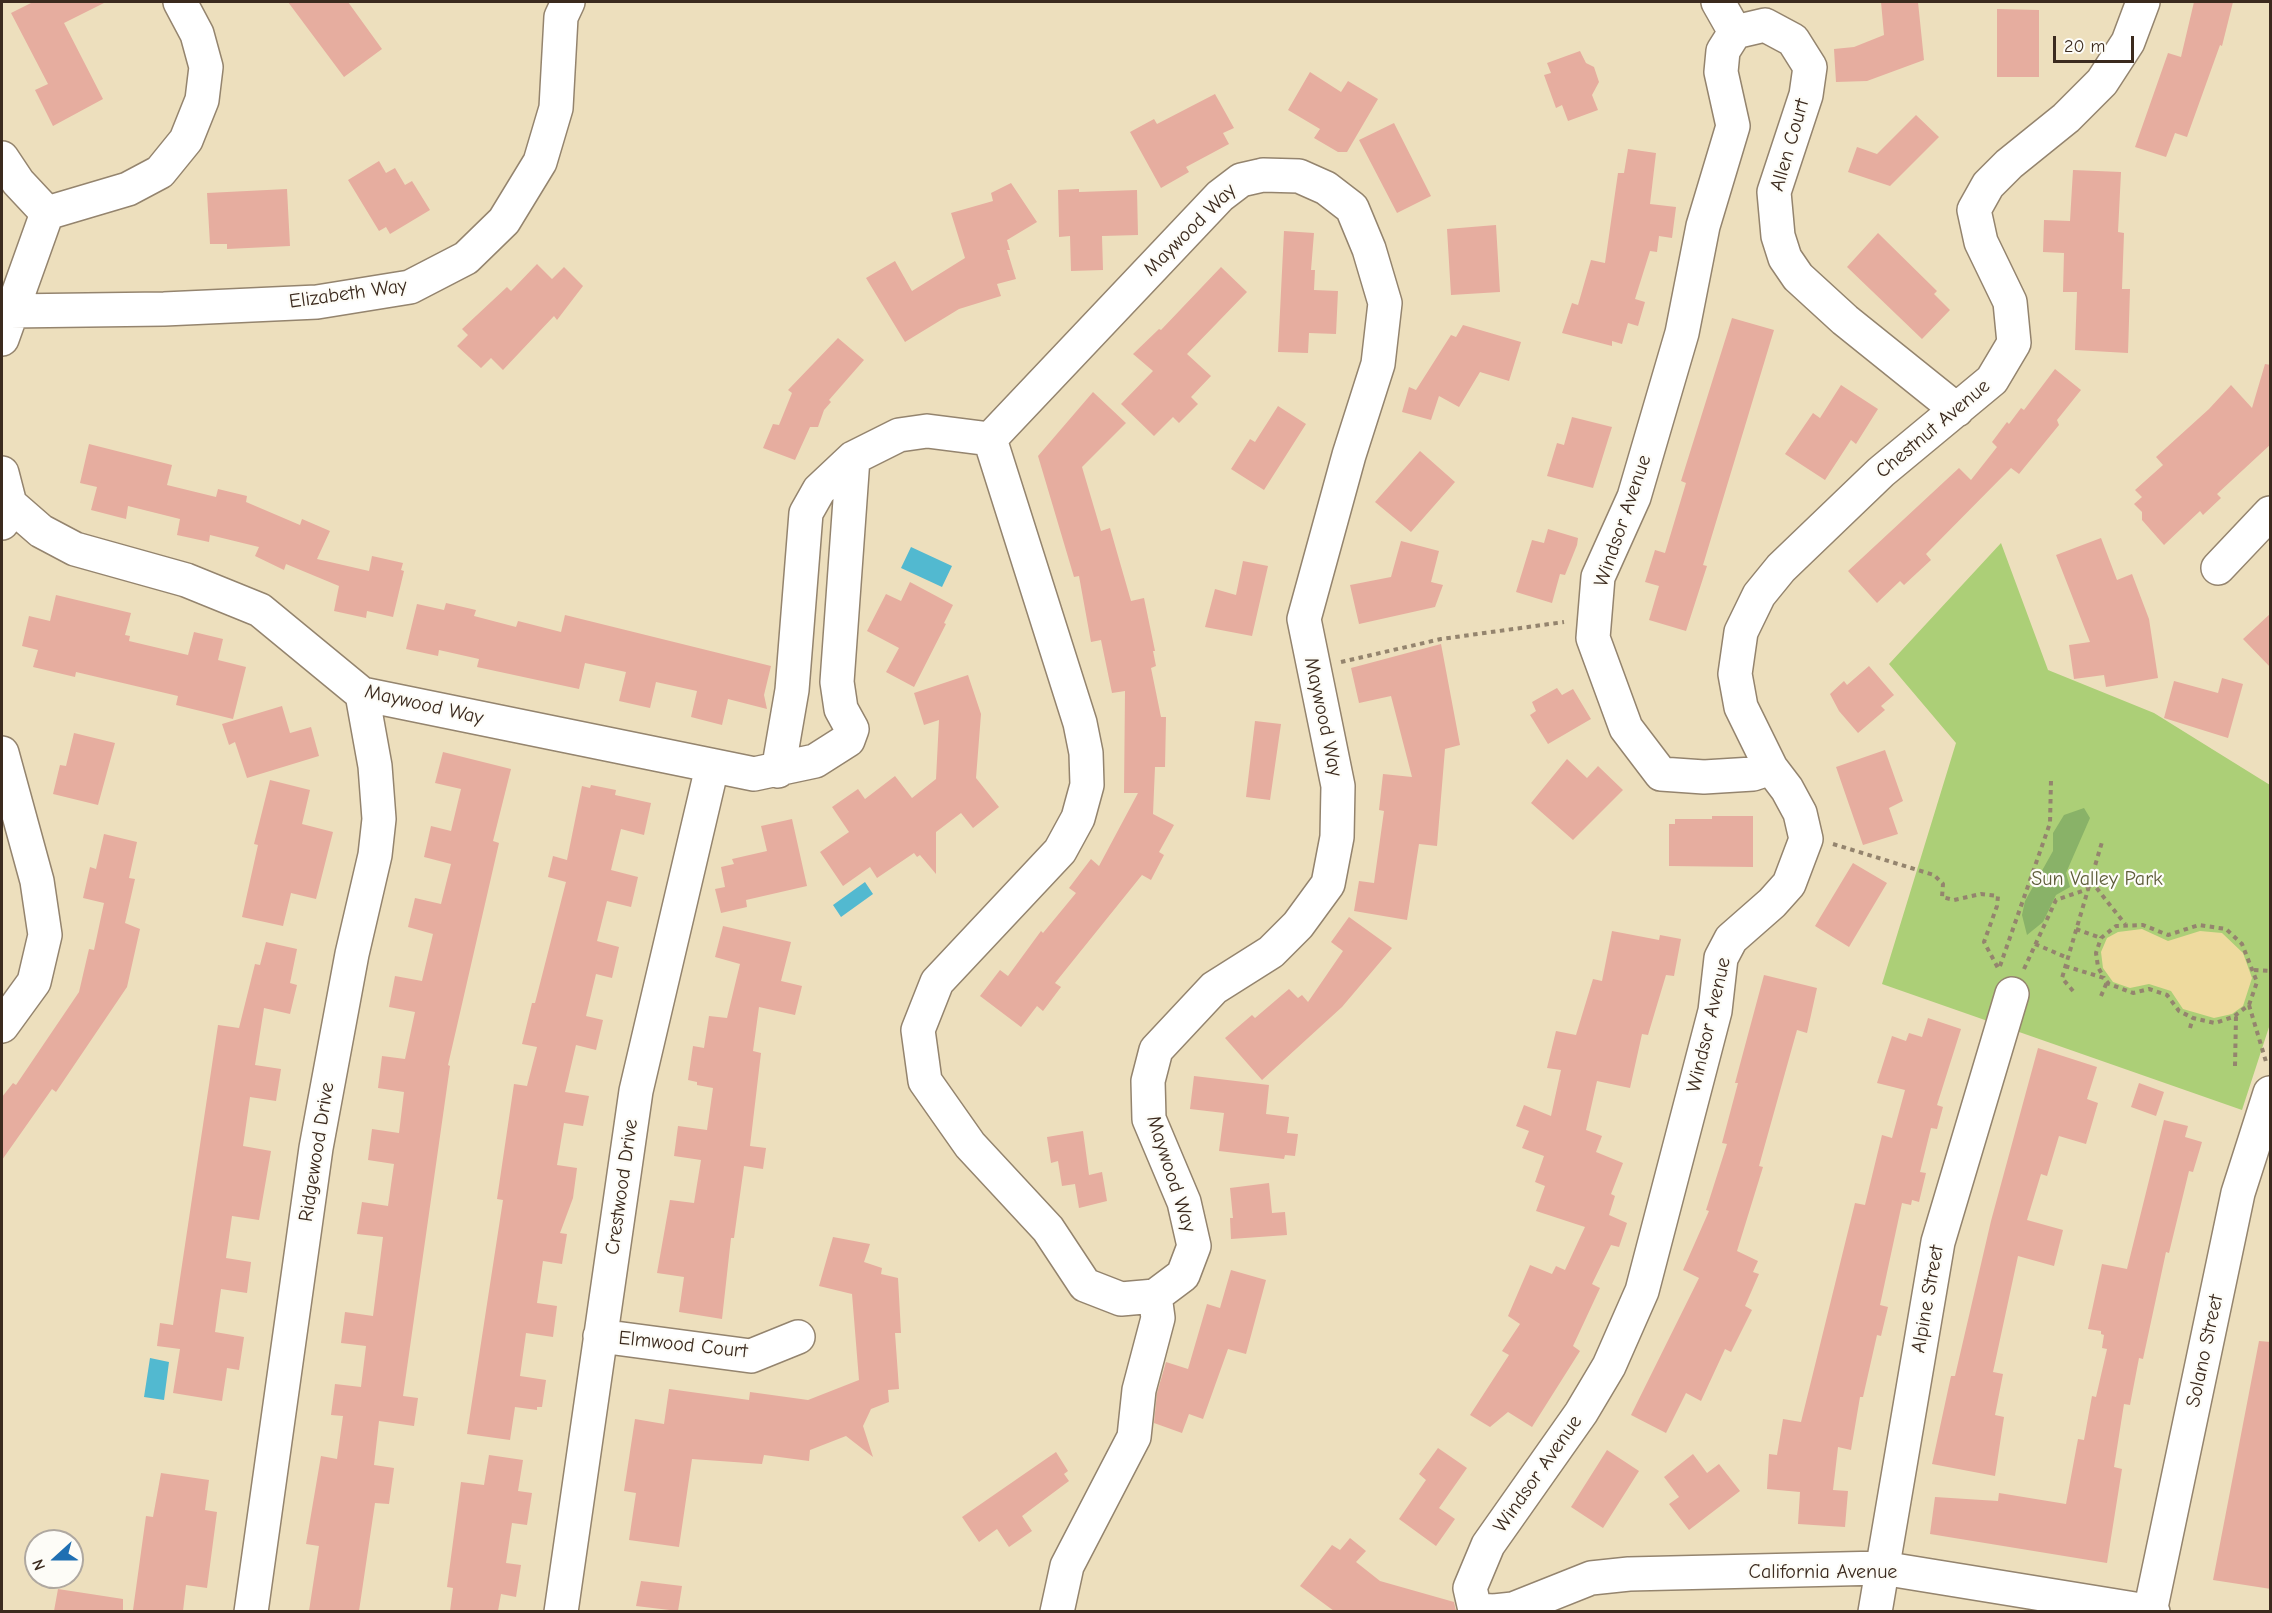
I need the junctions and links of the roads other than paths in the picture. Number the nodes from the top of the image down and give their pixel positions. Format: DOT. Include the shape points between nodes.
graph roads {
  1 [pos="180,2"];
  2 [pos="568,2"];
  3 [pos="1718,2"];
  4 [pos="2143,2"];
  5 [pos="1735,32"];
  6 [pos="2,158"];
  7 [pos="48,213"];
  8 [pos="6,325"];
  9 [pos="1957,410"];
  10 [pos="990,439"];
  11 [pos="853,458"];
  12 [pos="4,501"];
  13 [pos="2271,513"];
  14 [pos="2218,568"];
  15 [pos="362,694"];
  16 [pos="2,753"];
  17 [pos="712,767"];
  18 [pos="1771,768"];
  19 [pos="778,771"];
  20 [pos="2012,994"];
  21 [pos="2,1026"];
  22 [pos="2269,1080"];
  23 [pos="1155,1296"];
  24 [pos="600,1336"];
  25 [pos="798,1337"];
  26 [pos="1882,1568"];
  27 [pos="1531,1602"];
  28 [pos="251,1611"];
  29 [pos="561,1611"];
  30 [pos="1057,1611"];
  31 [pos="1875,1611"];
  32 [pos="2151,1611"];
  1 -- 7 [label="street" via="197,34 206,67 202,100 186,140 160,172 102,198"];
  2 -- 8 [label="street, Elizabeth Way" via="561,17 556,108 540,162 504,221 466,258 410,287 317,302 164,309"];
  3 -- 5 [label="street"];
  4 -- 9 [label="street, Chestnut Avenue" via="2128,42 2102,82 2066,118 2009,164 1988,185 1974,210 1981,242 2010,302 2014,343 1992,380"];
  5 -- 9 [label="street, Allen Court" via="1765,25 1793,40 1810,67 1806,95 1774,192 1778,236 1785,258 1798,277 1845,320"];
  5 -- 18 [label="street, Windsor Avenue" via="1723,51 1721,72 1733,126 1704,226 1682,333 1637,486 1598,577 1593,638 1626,728 1661,774 1704,777 1753,774"];
  6 -- 7 [label="street" via="18,182"];
  7 -- 8 [label="street"];
  9 -- 18 [label="street, Chestnut Avenue" via="1881,472 1781,568 1759,595 1741,632 1736,674 1741,706"];
  10 -- 11 [label="street" via="927,431 899,435"];
  10 -- 23 [label="street" via="1080,723 1087,785 1078,818 1060,851 937,982 918,1030 925,1081 970,1145 1048,1229 1085,1285 1121,1299"];
  10 -- 23 [label="street, Maywood Way" via="1220,196 1241,180 1263,175 1299,176 1326,188 1352,208 1385,303 1378,364 1304,619 1338,786 1337,837 1329,884 1298,925 1271,952 1214,988 1156,1050 1148,1081 1149,1119 1184,1202 1194,1246 1183,1275"];
  11 -- 19 [label="street" via="819,490 806,513 792,690"];
  11 -- 19 [label="street, Maywood Way" via="837,682 841,709 852,729 848,740 835,750 815,761"];
  12 -- 15 [label="street, Maywood Way" via="41,531 75,549 186,580 260,610"];
  13 -- 14 [label="street"];
  15 -- 17 [label="street, Maywood Way"];
  15 -- 28 [label="street, Ridgewood Drive" via="380,819 315,1148"];
  16 -- 21 [label="street" via="37,880 45,935 34,982"];
  17 -- 19 [label="street, Maywood Way" via="754,774"];
  17 -- 24 [label="street, Crestwood Drive" via="636,1091"];
  18 -- 27 [label="street, Windsor Avenue" via="1800,813 1806,839 1789,884 1731,939 1721,958 1715,1011 1642,1291 1603,1376 1488,1545 1470,1588 1475,1610 1513,1609"];
  20 -- 26 [label="street, Alpine Street" via="1938,1242"];
  22 -- 32 [label="street, Solano Street" via="2238,1193"];
  23 -- 30 [label="street" via="1158,1318 1139,1390 1134,1437 1067,1566"];
  24 -- 25 [label="street, Elmwood Court" via="750,1356"];
  24 -- 29 [label="street, Crestwood Drive"];
  26 -- 27 [label="street, California Avenue" via="1620,1575 1591,1578"];
  26 -- 31 [label="street, Alpine Street"];
  26 -- 32 [label="street, California Avenue"];
}
